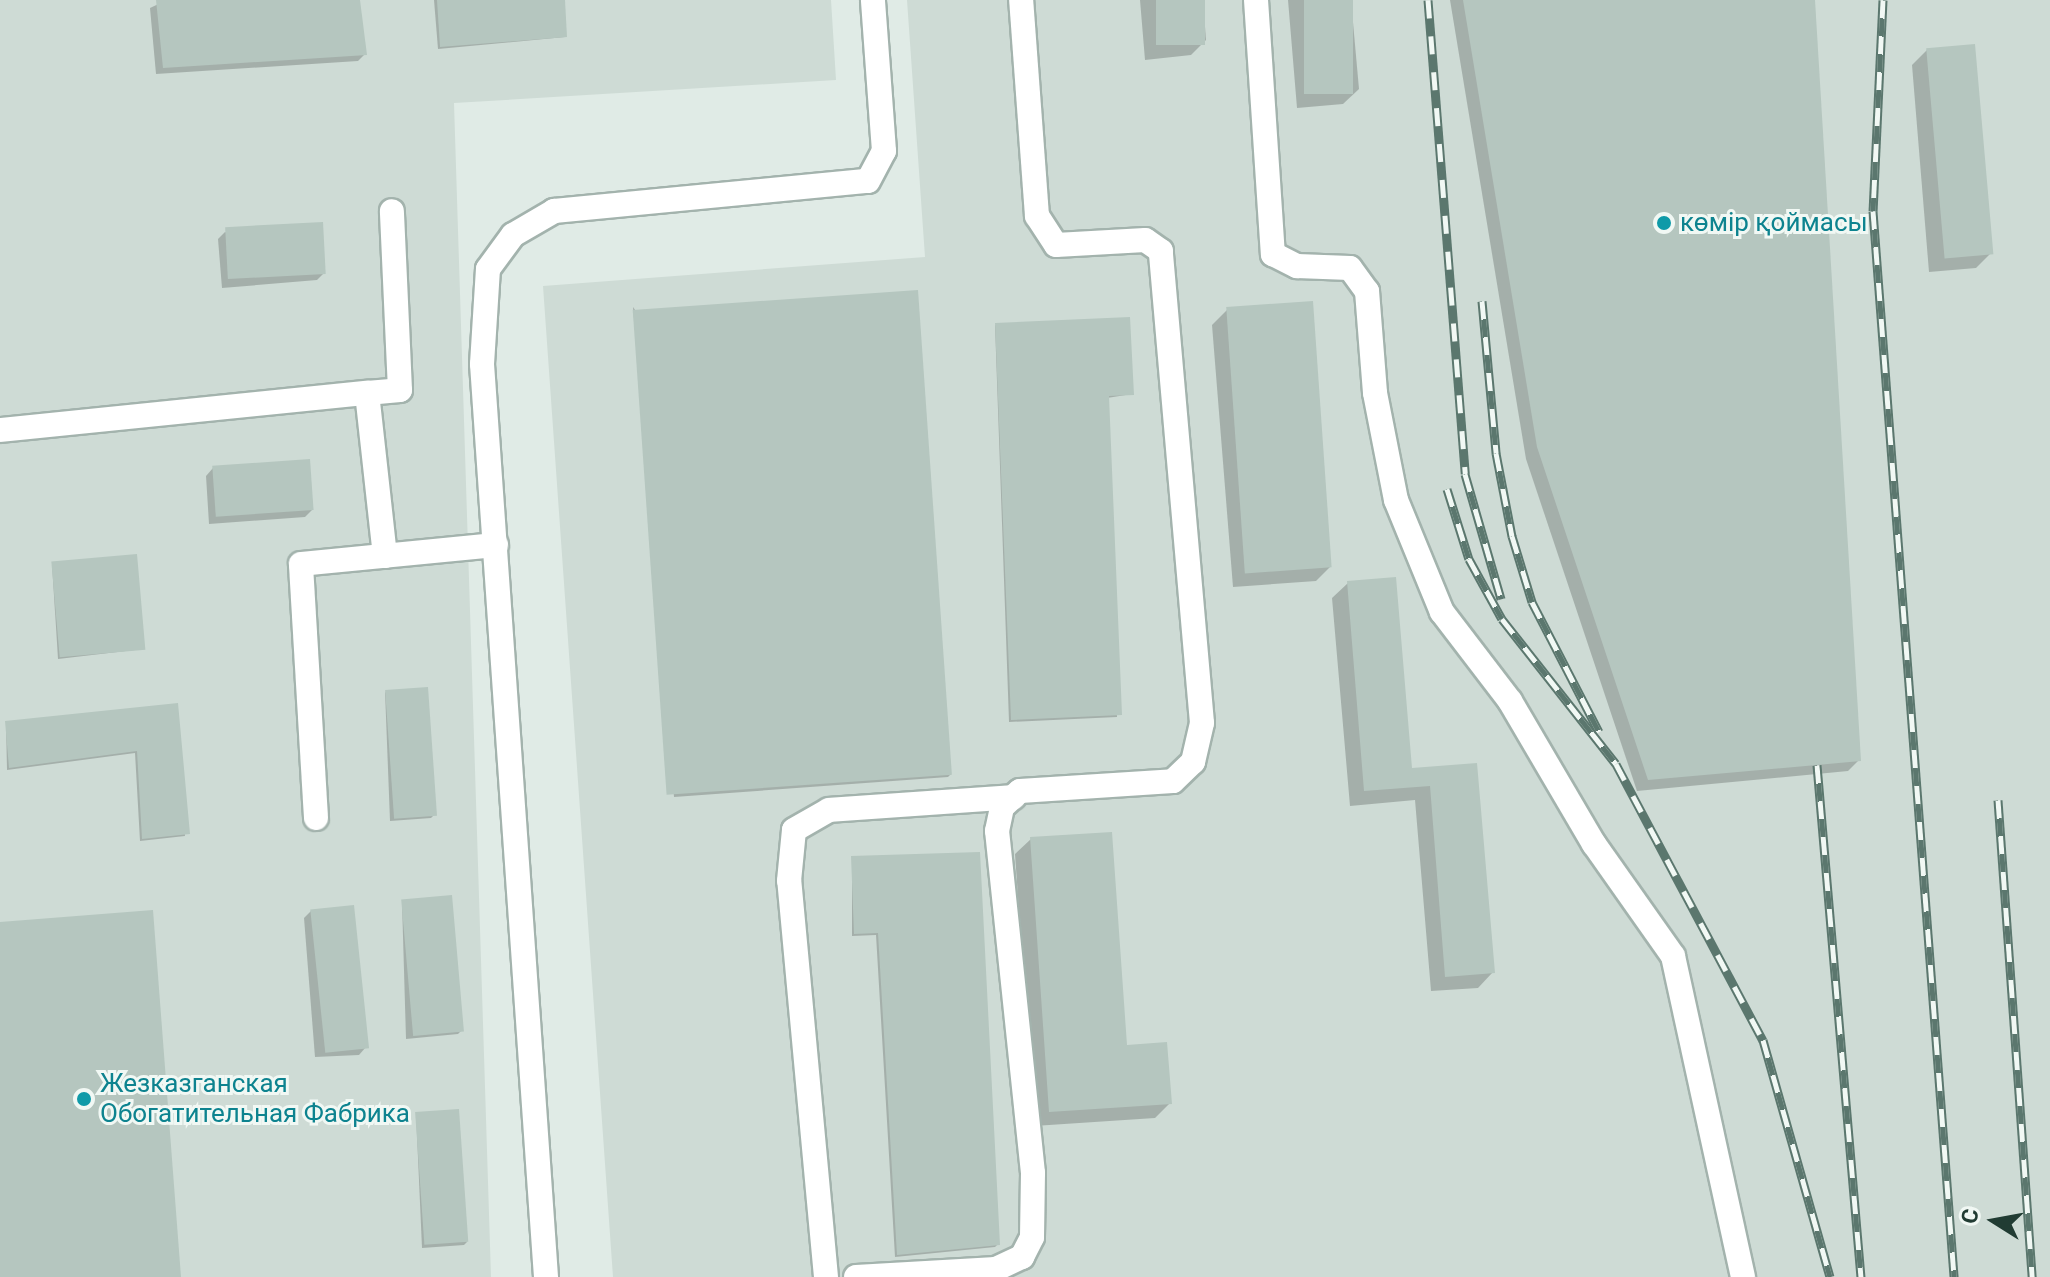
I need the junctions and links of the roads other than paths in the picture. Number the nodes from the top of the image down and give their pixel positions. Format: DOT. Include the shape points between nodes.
graph roads {
  1 [pos="873,0"];
  2 [pos="1021,0"];
  3 [pos="1256,0"];
  4 [pos="392,211"];
  5 [pos="367,393"];
  6 [pos="0,430"];
  7 [pos="496,545"];
  8 [pos="385,556"];
  9 [pos="1014,797"];
  10 [pos="316,818"];
  11 [pos="546,1277"];
  12 [pos="826,1277"];
  13 [pos="856,1277"];
  14 [pos="1743,1277"];
  1 -- 7 [label="street" via="884,151 868,181 554,211 513,235 488,269 482,364"];
  2 -- 9 [label="street" via="1037,216 1056,245 1145,240 1161,251 1202,723 1193,762 1173,781 1053,786"];
  3 -- 14 [label="street" via="1273,254 1297,266 1350,268 1367,291 1375,393 1396,500 1442,612 1510,701 1594,844 1673,956"];
  4 -- 5 [label="street" via="400,390"];
  5 -- 6 [label="street"];
  5 -- 8 [label="street"];
  7 -- 8 [label="street"];
  7 -- 11 [label="street"];
  8 -- 10 [label="street" via="301,564"];
  9 -- 12 [label="street" via="829,810 794,830 789,881"];
  9 -- 13 [label="street" via="1002,807 997,831 1033,1173 1032,1237 1022,1257 996,1269"];
}
